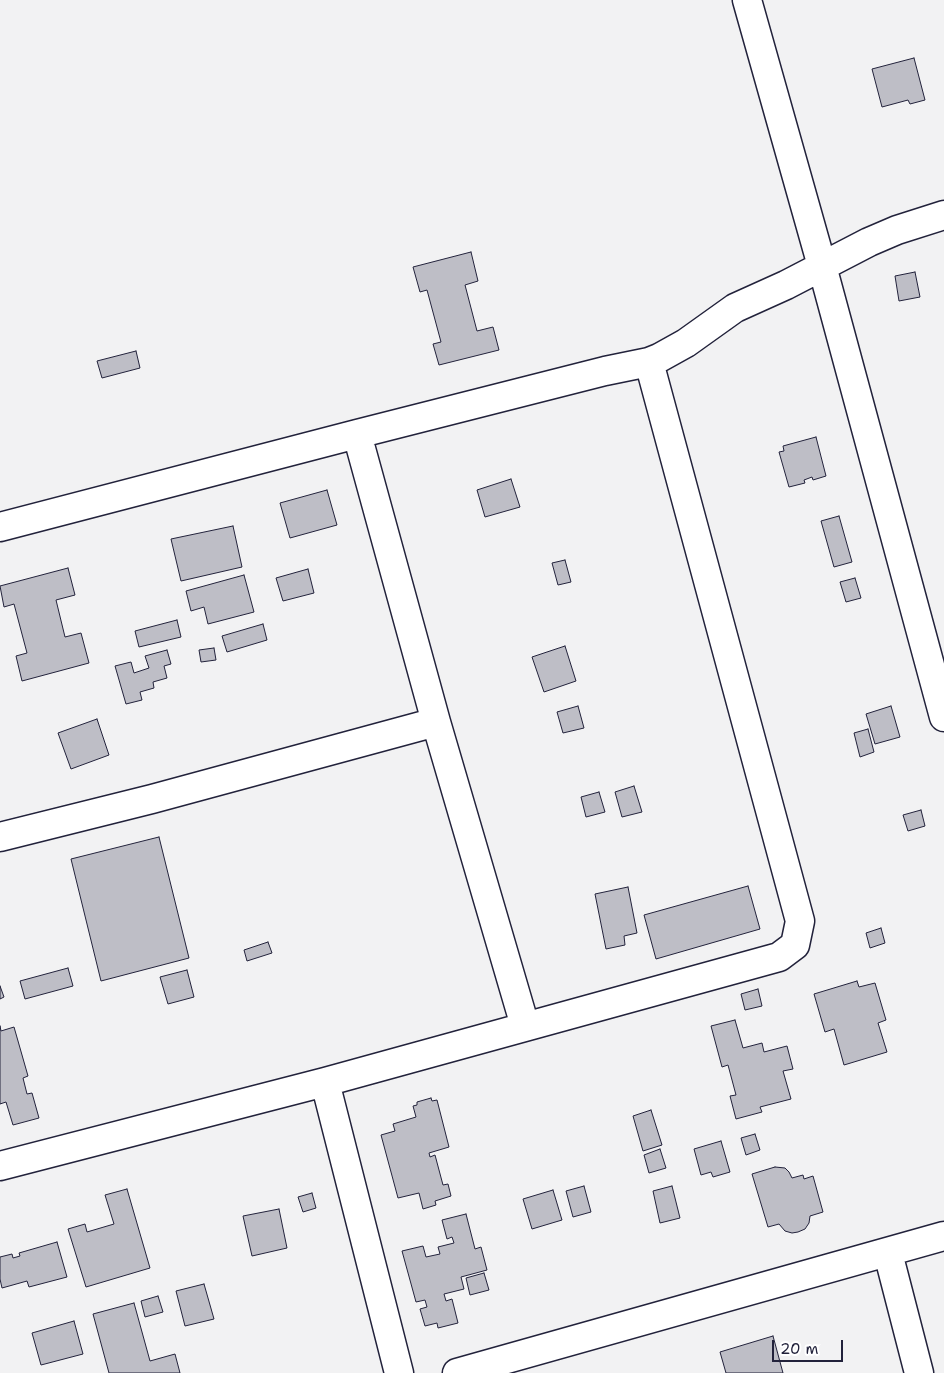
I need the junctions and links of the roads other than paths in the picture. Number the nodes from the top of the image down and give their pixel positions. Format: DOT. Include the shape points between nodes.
graph roads {
  1 [pos="747,0"];
  2 [pos="944,215"];
  3 [pos="822,266"];
  4 [pos="649,362"];
  5 [pos="356,434"];
  6 [pos="0,527"];
  7 [pos="944,718"];
  8 [pos="436,722"];
  9 [pos="0,837"];
  10 [pos="524,1026"];
  11 [pos="325,1082"];
  12 [pos="0,1166"];
  13 [pos="944,1236"];
  14 [pos="888,1253"];
  15 [pos="399,1373"];
  16 [pos="458,1373"];
  17 [pos="919,1373"];
  1 -- 3 [label="street"];
  2 -- 3 [label="street" via="882,236"];
  3 -- 4 [label="street" via="735,308 686,343"];
  3 -- 7 [label="street"];
  4 -- 5 [label="street"];
  4 -- 10 [label="street" via="800,922 795,944 779,957"];
  5 -- 6 [label="street"];
  5 -- 8 [label="street"];
  8 -- 9 [label="street"];
  8 -- 10 [label="street"];
  10 -- 11 [label="street"];
  11 -- 12 [label="street"];
  11 -- 15 [label="street"];
  13 -- 14 [label="street"];
  14 -- 16 [label="street"];
  14 -- 17 [label="street"];
}
